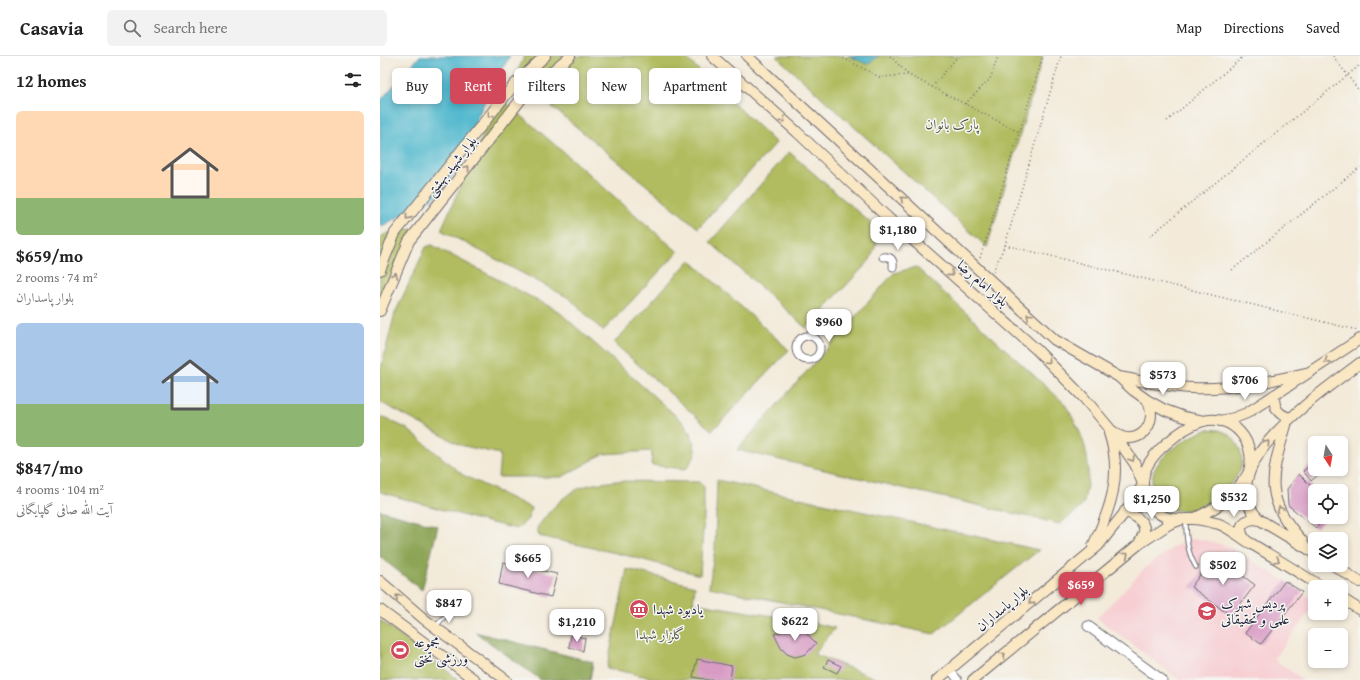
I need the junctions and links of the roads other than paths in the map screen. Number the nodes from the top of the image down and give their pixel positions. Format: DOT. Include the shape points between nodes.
graph roads {
  1 [pos="545,56"];
  2 [pos="570,56"];
  3 [pos="712,56"];
  4 [pos="746,56"];
  5 [pos="882,257"];
  6 [pos="894,267"];
  7 [pos="380,270"];
  8 [pos="380,311"];
  9 [pos="1360,339"];
  10 [pos="1360,363"];
  11 [pos="1310,372"];
  12 [pos="1119,377"];
  13 [pos="1274,395"];
  14 [pos="1147,400"];
  15 [pos="1289,419"];
  16 [pos="1204,421"];
  17 [pos="1220,421"];
  18 [pos="1108,427"];
  19 [pos="1249,472"];
  20 [pos="1143,484"];
  21 [pos="1125,511"];
  22 [pos="1186,519"];
  23 [pos="1260,520"];
  24 [pos="1246,540"];
  25 [pos="1139,544"];
  26 [pos="1308,546"];
  27 [pos="1308,549"];
  28 [pos="1090,553"];
  29 [pos="1196,567"];
  30 [pos="1344,572"];
  31 [pos="1311,580"];
  32 [pos="380,581"];
  33 [pos="1360,582"];
  34 [pos="1348,602"];
  35 [pos="456,608"];
  36 [pos="380,610"];
  37 [pos="1360,610"];
  38 [pos="1088,626"];
  39 [pos="435,627"];
  40 [pos="423,642"];
  41 [pos="950,670"];
  42 [pos="475,680"];
  43 [pos="506,680"];
  44 [pos="938,680"];
  45 [pos="958,680"];
  46 [pos="973,680"];
  47 [pos="1162,680"];
  1 -- 7 [label="main road, بلوار شهید بهشتی, one-way" via="514,84 395,233"];
  8 -- 2 [label="main road, بلوار شهید بهشتی, one-way" via="409,241 526,93"];
  3 -- 18 [label="main road, بلوار امام رضا, one-way" via="1037,350 1084,398"];
  12 -- 4 [label="main road, بلوار امام رضا, one-way" via="1055,340"];
  5 -- 6 [label="street" via="891,258"];
  9 -- 11 [label="main road, one-way"];
  10 -- 15 [label="main road"];
  11 -- 12 [label="main road" via="1218,389 1190,388"];
  11 -- 13 [label="main road"];
  12 -- 14 [label="main road"];
  13 -- 15 [label="main road" via="1276,410"];
  13 -- 17 [label="main road" via="1247,413"];
  14 -- 16 [label="main road" via="1184,417"];
  14 -- 18 [label="main road" via="1152,414 1151,421 1143,433 1130,438 1122,437"];
  19 -- 15 [label="main road, one-way" via="1262,449"];
  26 -- 15 [label="main road, one-way" via="1285,520 1274,493 1274,467"];
  16 -- 17 [label="main road"];
  16 -- 20 [label="main road" via="1177,434 1160,449 1146,467"];
  17 -- 19 [label="main road" via="1236,428 1246,440 1251,456"];
  18 -- 20 [label="main road, بلوار امام رضا, one-way" via="1135,464"];
  18 -- 28 [label="main road" via="1114,446 1115,483 1111,502"];
  19 -- 22 [label="main road" via="1229,498 1217,507"];
  19 -- 23 [label="main road" via="1246,480 1246,498 1248,506"];
  20 -- 21 [label="main road, بلوار پاسداران"];
  20 -- 22 [label="main road" via="1147,500 1158,513 1173,520"];
  21 -- 25 [label="main road" via="1141,521 1144,532"];
  21 -- 28 [label="main road, بلوار پاسداران"];
  22 -- 24 [label="main road" via="1219,524"];
  22 -- 25 [label="main road" via="1169,524"];
  22 -- 29 [label="lane" via="1186,539 1190,557"];
  23 -- 24 [label="main road" via="1252,518 1246,521 1241,534"];
  23 -- 27 [label="main road"];
  24 -- 31 [label="main road, one-way"];
  46 -- 25 [label="main road, one-way"];
  28 -- 41 [label="main road, بلوار پاسداران, one-way"];
  30 -- 33 [label="main road"];
  39 -- 32 [label="main road, one-way"];
  34 -- 37 [label="main road"];
  35 -- 39 [label="lane"];
  36 -- 40 [label="main road"];
  38 -- 47 [label="street"];
  39 -- 40 [label="main road"];
  39 -- 43 [label="main road"];
  40 -- 42 [label="main road"];
  41 -- 44 [label="main road, بلوار پاسداران"];
  41 -- 45 [label="street"];
}
